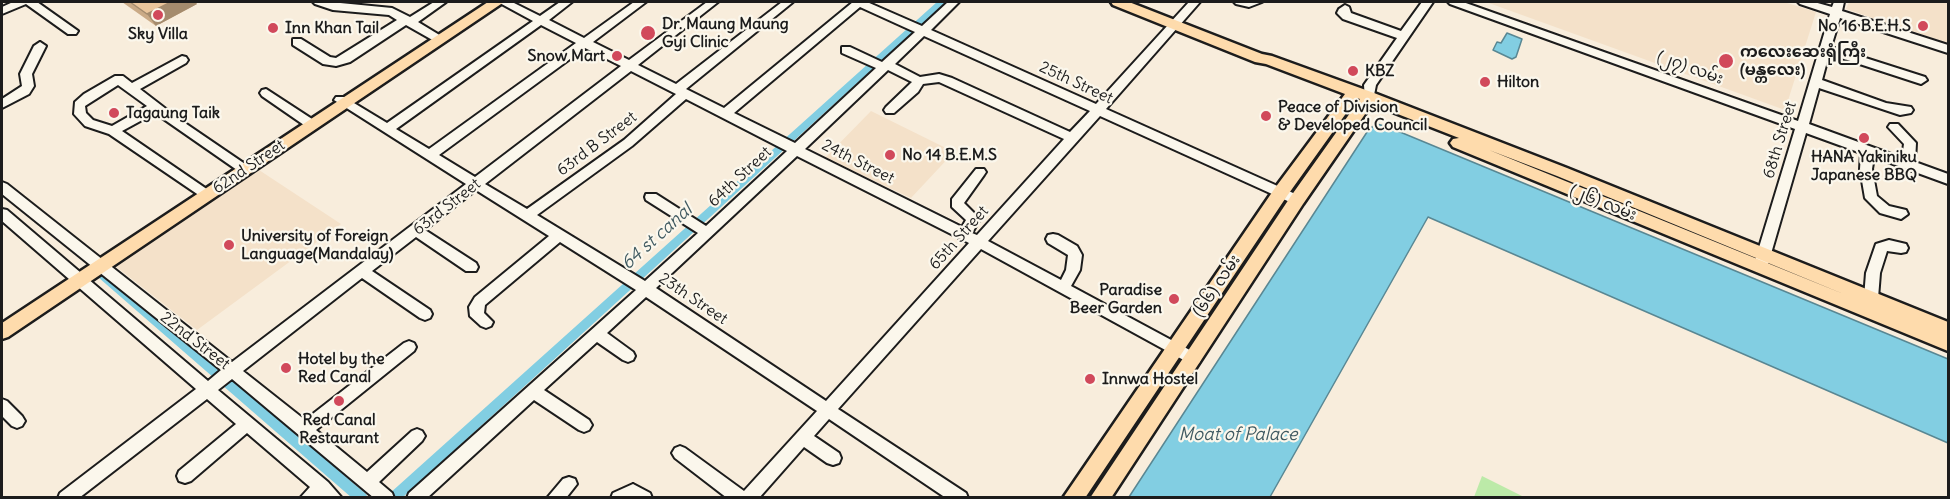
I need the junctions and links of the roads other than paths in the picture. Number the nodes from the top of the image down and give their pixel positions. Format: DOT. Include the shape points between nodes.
graph roads {
  1 [pos="21,2"];
  2 [pos="30,2"];
  3 [pos="320,2"];
  4 [pos="400,2"];
  5 [pos="441,2"];
  6 [pos="489,2"];
  7 [pos="497,2"];
  8 [pos="504,2"];
  9 [pos="567,2"];
  10 [pos="641,2"];
  11 [pos="712,2"];
  12 [pos="788,2"];
  13 [pos="859,2"];
  14 [pos="954,2"];
  15 [pos="1118,2"];
  16 [pos="1195,2"];
  17 [pos="1240,2"];
  18 [pos="1256,2"];
  19 [pos="1427,2"];
  20 [pos="1454,2"];
  21 [pos="1804,2"];
  22 [pos="337,4"];
  23 [pos="1838,7"];
  24 [pos="1345,9"];
  25 [pos="2,11"];
  26 [pos="392,12"];
  27 [pos="541,20"];
  28 [pos="407,21"];
  29 [pos="1175,25"];
  30 [pos="918,27"];
  31 [pos="72,31"];
  32 [pos="1403,36"];
  33 [pos="438,38"];
  34 [pos="297,42"];
  35 [pos="585,43"];
  36 [pos="40,46"];
  37 [pos="1825,49"];
  38 [pos="1948,49"];
  39 [pos="846,50"];
  40 [pos="182,60"];
  41 [pos="880,64"];
  42 [pos="628,66"];
  43 [pos="1921,80"];
  44 [pos="919,81"];
  45 [pos="1815,82"];
  46 [pos="131,89"];
  47 [pos="680,92"];
  48 [pos="266,93"];
  49 [pos="1361,95"];
  50 [pos="342,101"];
  51 [pos="2,104"];
  52 [pos="155,107"];
  53 [pos="890,110"];
  54 [pos="1907,110"];
  55 [pos="1096,111"];
  56 [pos="724,115"];
  57 [pos="309,122"];
  58 [pos="1802,126"];
  59 [pos="1894,127"];
  60 [pos="387,129"];
  61 [pos="113,131"];
  62 [pos="1072,138"];
  63 [pos="789,147"];
  64 [pos="1869,150"];
  65 [pos="430,155"];
  66 [pos="1908,165"];
  67 [pos="241,167"];
  68 [pos="980,172"];
  69 [pos="1948,179"];
  70 [pos="476,184"];
  71 [pos="2,187"];
  72 [pos="1281,192"];
  73 [pos="204,194"];
  74 [pos="651,197"];
  75 [pos="1297,200"];
  76 [pos="2,214"];
  77 [pos="1901,214"];
  78 [pos="528,216"];
  79 [pos="700,229"];
  80 [pos="416,231"];
  81 [pos="559,235"];
  82 [pos="964,235"];
  83 [pos="1053,239"];
  84 [pos="979,242"];
  85 [pos="1901,248"];
  86 [pos="1761,261"];
  87 [pos="98,264"];
  88 [pos="471,267"];
  89 [pos="362,271"];
  90 [pos="78,278"];
  91 [pos="638,284"];
  92 [pos="1063,288"];
  93 [pos="1871,298"];
  94 [pos="425,314"];
  95 [pos="486,322"];
  96 [pos="2,324"];
  97 [pos="1948,329"];
  98 [pos="2,332"];
  99 [pos="596,333"];
  100 [pos="1948,344"];
  101 [pos="409,348"];
  102 [pos="1175,348"];
  103 [pos="628,356"];
  104 [pos="1194,359"];
  105 [pos="220,379"];
  106 [pos="533,391"];
  107 [pos="2,406"];
  108 [pos="828,410"];
  109 [pos="17,421"];
  110 [pos="247,424"];
  111 [pos="585,425"];
  112 [pos="305,429"];
  113 [pos="417,436"];
  114 [pos="803,437"];
  115 [pos="680,453"];
  116 [pos="833,458"];
  117 [pos="185,476"];
  118 [pos="368,482"];
  119 [pos="569,483"];
  120 [pos="328,492"];
  121 [pos="384,496"];
  122 [pos="66,498"];
  123 [pos="308,498"];
  124 [pos="415,498"];
  125 [pos="555,498"];
  126 [pos="619,498"];
  127 [pos="644,498"];
  128 [pos="740,498"];
  129 [pos="748,498"];
  130 [pos="960,498"];
  131 [pos="1073,498"];
  132 [pos="1100,498"];
  1 -- 25 [label="street"];
  2 -- 31 [label="street"];
  3 -- 22 [label="street"];
  4 -- 26 [label="street"];
  5 -- 28 [label="street"];
  6 -- 33 [label="main road, 62nd Street"];
  7 -- 33 [label="main road, 62nd Street"];
  8 -- 27 [label="street, 24th Street"];
  9 -- 27 [label="street"];
  10 -- 35 [label="street"];
  11 -- 42 [label="street, 63rd Street"];
  12 -- 47 [label="street, 63rd B Street"];
  13 -- 30 [label="street, 25th Street"];
  13 -- 56 [label="street"];
  14 -- 30 [label="street, 64th Street"];
  15 -- 29 [label="main road, (၂၆) လမ်း"];
  16 -- 29 [label="street, 65th Street"];
  17 -- 18 [label="street"];
  19 -- 32 [label="street, (၆၆) လမ်း"];
  20 -- 58 [label="street, (၂၇) လမ်း"];
  21 -- 23 [label="street"];
  22 -- 26 [label="street"];
  23 -- 37 [label="street, 68th Street"];
  23 -- 38 [label="street"];
  24 -- 32 [label="street" via="1343,13 1347,15"];
  26 -- 28 [label="street"];
  27 -- 35 [label="street, 24th Street"];
  27 -- 60 [label="street"];
  28 -- 33 [label="street"];
  28 -- 34 [label="street" via="336,62 327,61"];
  29 -- 49 [label="main road, (၂၆) လမ်း" via="1264,64"];
  29 -- 55 [label="street, 65th Street"];
  30 -- 41 [label="street, 64th Street"];
  30 -- 55 [label="street, 25th Street"];
  32 -- 49 [label="street, (၆၆) လမ်း"];
  33 -- 50 [label="main road, 62nd Street"];
  35 -- 42 [label="street, 24th Street"];
  35 -- 65 [label="street"];
  36 -- 51 [label="street" via="26,74 25,91"];
  37 -- 43 [label="street"];
  37 -- 45 [label="street, 68th Street"];
  39 -- 41 [label="street"];
  40 -- 46 [label="street"];
  41 -- 44 [label="street"];
  41 -- 63 [label="street, 64th Street"];
  42 -- 47 [label="street, 24th Street"];
  42 -- 70 [label="street, 63rd Street"];
  44 -- 53 [label="street"];
  44 -- 62 [label="street" via="948,81"];
  45 -- 54 [label="street" via="1882,106"];
  45 -- 58 [label="street, 68th Street"];
  46 -- 52 [label="street"];
  46 -- 61 [label="street" via="119,79 79,105 80,114 89,123"];
  47 -- 56 [label="street, 24th Street"];
  47 -- 78 [label="street, 63rd B Street" via="628,142"];
  48 -- 57 [label="street"];
  49 -- 72 [label="main road, (၆၆) လမ်း"];
  49 -- 75 [label="main road, (၆၆) လမ်း"];
  49 -- 86 [label="main road, (၂၆) လမ်း"];
  50 -- 57 [label="main road, 62nd Street"];
  50 -- 60 [label="street, 23th Street"];
  50 -- 73 [label="main road, 62nd Street"];
  52 -- 61 [label="street"];
  52 -- 67 [label="street"];
  55 -- 62 [label="street, 65th Street"];
  55 -- 72 [label="street, 25th Street"];
  56 -- 63 [label="street, 24th Street"];
  57 -- 67 [label="main road, 62nd Street"];
  58 -- 64 [label="street, (၂၇) လမ်း"];
  58 -- 86 [label="street, 68th Street"];
  59 -- 66 [label="street" via="1910,143"];
  60 -- 65 [label="street, 23th Street"];
  61 -- 73 [label="street"];
  62 -- 84 [label="street, 65th Street"];
  63 -- 79 [label="street, 64th Street"];
  63 -- 82 [label="street, 24th Street"];
  64 -- 66 [label="street, (၂၇) လမ်း"];
  64 -- 77 [label="street" via="1866,169 1871,198 1885,210"];
  65 -- 70 [label="street, 23th Street"];
  66 -- 69 [label="street, (၂၇) လမ်း"];
  67 -- 73 [label="main road, 62nd Street"];
  68 -- 82 [label="street" via="958,199 957,204 973,219"];
  70 -- 78 [label="street, 23th Street"];
  70 -- 80 [label="street, 63rd Street"];
  71 -- 87 [label="street, 22nd Street"];
  72 -- 75 [label="street, 25th Street"];
  72 -- 102 [label="main road, (၆၆) လမ်း"];
  73 -- 87 [label="main road, 62nd Street"];
  74 -- 79 [label="street"];
  75 -- 104 [label="main road, (၆၆) လမ်း"];
  76 -- 90 [label="street, 22nd Street"];
  78 -- 81 [label="street, 23th Street"];
  79 -- 91 [label="street, 64th Street"];
  80 -- 88 [label="street"];
  80 -- 89 [label="street, 63rd Street"];
  81 -- 91 [label="street, 23th Street"];
  81 -- 95 [label="street" via="480,301 477,316"];
  82 -- 84 [label="street, 24th Street"];
  83 -- 92 [label="street" via="1075,255 1073,270"];
  84 -- 92 [label="street, 24th Street"];
  84 -- 108 [label="street, 65th Street"];
  85 -- 93 [label="street" via="1881,248"];
  86 -- 93 [label="main road, (၂၆) လမ်း"];
  86 -- 100 [label="main road, (၂၆) လမ်း"];
  87 -- 90 [label="main road, 62nd Street"];
  87 -- 105 [label="street, 22nd Street"];
  89 -- 94 [label="street"];
  89 -- 105 [label="street, 63rd Street"];
  90 -- 96 [label="main road, 62nd Street"];
  90 -- 98 [label="main road, 62nd Street"];
  90 -- 105 [label="street, 22nd Street"];
  91 -- 99 [label="street, 64th Street"];
  91 -- 108 [label="street, 23th Street"];
  92 -- 102 [label="street, 24th Street"];
  93 -- 97 [label="main road, (၂၆) လမ်း"];
  99 -- 103 [label="street"];
  99 -- 106 [label="street, 64th Street"];
  101 -- 112 [label="street"];
  102 -- 104 [label="street, 24th Street"];
  102 -- 131 [label="main road, (၆၆) လမ်း"];
  104 -- 132 [label="main road, (၆၆) လမ်း"];
  105 -- 110 [label="street, 22nd Street"];
  105 -- 112 [label="street, 22nd Street"];
  105 -- 122 [label="street, 63rd Street"];
  106 -- 111 [label="street"];
  106 -- 124 [label="street, 64th Street"];
  107 -- 109 [label="street"];
  108 -- 114 [label="street, 65th Street"];
  108 -- 130 [label="street, 23th Street"];
  110 -- 117 [label="street"];
  110 -- 120 [label="street, 22nd Street"];
  112 -- 118 [label="street, 22nd Street"];
  113 -- 118 [label="street"];
  114 -- 116 [label="street"];
  114 -- 129 [label="street, 65th Street"];
  115 -- 128 [label="street"];
  118 -- 121 [label="street, 22nd Street"];
  119 -- 125 [label="street"];
  120 -- 123 [label="street"];
  126 -- 127 [label="street" via="633,491"];
}
